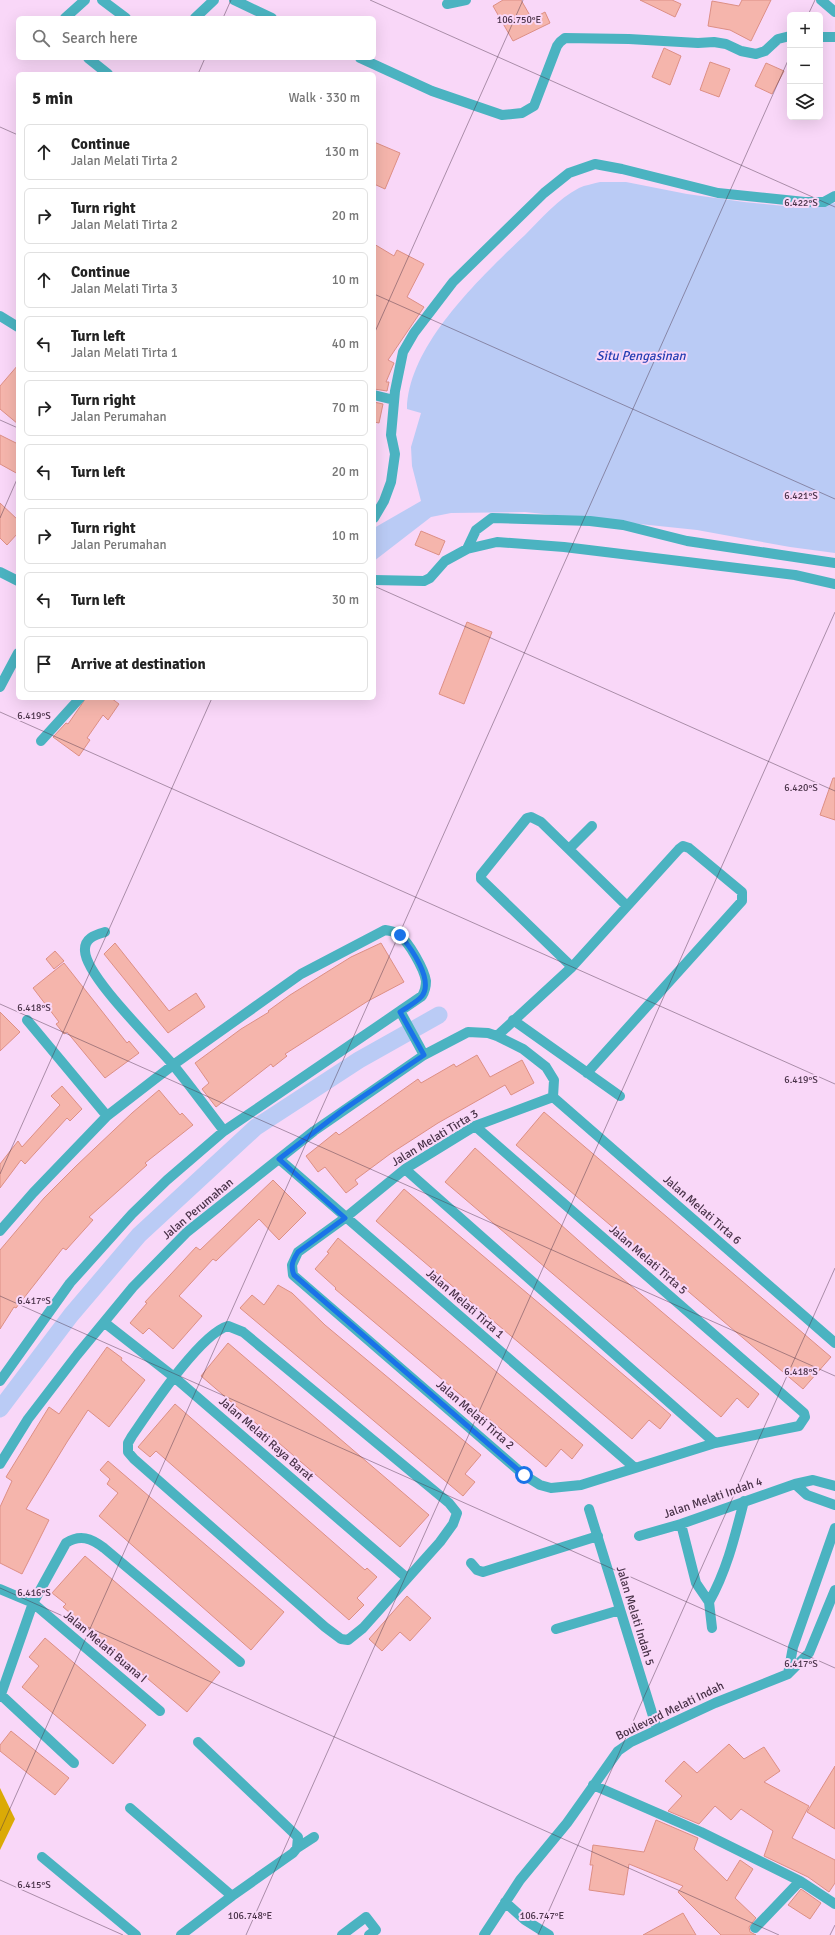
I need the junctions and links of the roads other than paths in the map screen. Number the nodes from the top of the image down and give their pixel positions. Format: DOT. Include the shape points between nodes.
graph roads {
  1 [pos="85,0"];
  2 [pos="102,0"];
  3 [pos="214,0"];
  4 [pos="234,0"];
  5 [pos="466,0"];
  6 [pos="821,0"];
  7 [pos="447,4"];
  8 [pos="835,12"];
  9 [pos="67,16"];
  10 [pos="123,16"];
  11 [pos="197,16"];
  12 [pos="268,16"];
  13 [pos="787,37"];
  14 [pos="823,37"];
  15 [pos="835,37"];
  16 [pos="90,60"];
  17 [pos="364,60"];
  18 [pos="106,72"];
  19 [pos="835,196"];
  20 [pos="0,316"];
  21 [pos="16,326"];
  22 [pos="376,396"];
  23 [pos="394,400"];
  24 [pos="376,515"];
  25 [pos="467,550"];
  26 [pos="835,563"];
  27 [pos="0,572"];
  28 [pos="16,580"];
  29 [pos="376,580"];
  30 [pos="835,584"];
  31 [pos="16,657"];
  32 [pos="0,687"];
  33 [pos="78,700"];
  34 [pos="41,741"];
  35 [pos="592,826"];
  36 [pos="569,849"];
  37 [pos="627,906"];
  38 [pos="105,932"];
  39 [pos="572,966"];
  40 [pos="402,1014"];
  41 [pos="27,1020"];
  42 [pos="513,1020"];
  43 [pos="497,1036"];
  44 [pos="424,1055"];
  45 [pos="173,1065"];
  46 [pos="587,1072"];
  47 [pos="620,1096"];
  48 [pos="553,1097"];
  49 [pos="107,1116"];
  50 [pos="475,1126"];
  51 [pos="224,1131"];
  52 [pos="279,1159"];
  53 [pos="405,1169"];
  54 [pos="345,1218"];
  55 [pos="0,1231"];
  56 [pos="321,1235"];
  57 [pos="105,1323"];
  58 [pos="835,1343"];
  59 [pos="1,1376"];
  60 [pos="174,1377"];
  61 [pos="804,1413"];
  62 [pos="715,1443"];
  63 [pos="0,1464"];
  64 [pos="635,1468"];
  65 [pos="795,1484"];
  66 [pos="835,1486"];
  67 [pos="744,1501"];
  68 [pos="835,1504"];
  69 [pos="589,1509"];
  70 [pos="681,1524"];
  71 [pos="835,1528"];
  72 [pos="598,1536"];
  73 [pos="639,1536"];
  74 [pos="471,1563"];
  75 [pos="407,1578"];
  76 [pos="0,1589"];
  77 [pos="835,1590"];
  78 [pos="708,1602"];
  79 [pos="33,1603"];
  80 [pos="620,1610"];
  81 [pos="712,1628"];
  82 [pos="556,1629"];
  83 [pos="240,1662"];
  84 [pos="788,1674"];
  85 [pos="0,1696"];
  86 [pos="160,1711"];
  87 [pos="658,1729"];
  88 [pos="198,1742"];
  89 [pos="74,1763"];
  90 [pos="593,1785"];
  91 [pos="130,1808"];
  92 [pos="314,1837"];
  93 [pos="297,1848"];
  94 [pos="42,1857"];
  95 [pos="800,1881"];
  96 [pos="232,1896"];
  97 [pos="505,1902"];
  98 [pos="835,1904"];
  99 [pos="755,1928"];
  100 [pos="136,1935"];
  101 [pos="181,1935"];
  102 [pos="342,1935"];
  103 [pos="369,1935"];
  104 [pos="484,1935"];
  105 [pos="549,1935"];
  1 -- 9 [label="street"];
  2 -- 10 [label="street"];
  3 -- 11 [label="street"];
  4 -- 12 [label="street"];
  5 -- 7 [label="street"];
  6 -- 8 [label="street"];
  13 -- 17 [label="street" via="778,39 765,51 756,54 714,42 565,38 557,46 534,106 522,114 502,115 432,91"];
  14 -- 15 [label="street"];
  16 -- 18 [label="street"];
  19 -- 23 [label="street" via="824,202 805,202 718,193 595,164 569,173 539,198 453,282 414,333 403,352"];
  20 -- 21 [label="street"];
  22 -- 23 [label="street"];
  23 -- 24 [label="street" via="391,435 395,454 391,482"];
  25 -- 26 [label="street" via="476,530 492,518 567,520 623,525 688,541"];
  25 -- 29 [label="street" via="445,561 424,581"];
  25 -- 30 [label="street" via="497,542 564,547 795,575"];
  27 -- 28 [label="street"];
  31 -- 32 [label="street"];
  33 -- 34 [label="street"];
  35 -- 36 [label="street"];
  36 -- 37 [label="street"];
  36 -- 39 [label="street" via="541,822 531,816 481,875 484,884"];
  37 -- 39 [label="street"];
  37 -- 46 [label="street" via="683,846 689,848 742,892 743,896 742,901"];
  38 -- 45 [label="street" via="91,937 86,943 89,964 113,998"];
  39 -- 42 [label="street"];
  40 -- 44 [label="street"];
  40 -- 45 [label="street" via="422,996 425,990 424,973 400,935 385,930 301,974"];
  40 -- 51 [label="street"];
  41 -- 49 [label="street"];
  42 -- 43 [label="street"];
  42 -- 46 [label="street"];
  43 -- 44 [label="street, Jalan Perumahan" via="468,1032"];
  43 -- 48 [label="street" via="523,1049 546,1067 554,1080"];
  44 -- 52 [label="street, Jalan Perumahan" via="343,1110"];
  45 -- 49 [label="street"];
  45 -- 51 [label="street"];
  46 -- 47 [label="street"];
  48 -- 50 [label="street, Jalan Melati Tirta 3"];
  48 -- 58 [label="street, Jalan Melati Tirta 6"];
  49 -- 55 [label="street"];
  50 -- 53 [label="street, Jalan Melati Tirta 3"];
  50 -- 61 [label="street, Jalan Melati Tirta 5"];
  51 -- 59 [label="street" via="167,1180 95,1254 70,1283"];
  52 -- 54 [label="street, Jalan Melati Tirta 1"];
  52 -- 57 [label="street, Jalan Perumahan" via="187,1232 151,1268"];
  53 -- 54 [label="street, Jalan Melati Tirta 3"];
  53 -- 62 [label="street"];
  54 -- 56 [label="street, Jalan Melati Tirta 3"];
  54 -- 64 [label="street, Jalan Melati Tirta 1"];
  56 -- 64 [label="street, Jalan Melati Tirta 2" via="298,1252 293,1259 294,1275 533,1482 550,1488 581,1485"];
  57 -- 60 [label="street, Jalan Melati Raya Barat"];
  57 -- 63 [label="street, Jalan Perumahan" via="28,1419"];
  60 -- 75 [label="street, Jalan Melati Raya Barat"];
  60 -- 75 [label="street" via="212,1335 221,1328 235,1328 449,1503 457,1513 453,1524"];
  60 -- 75 [label="street" via="132,1436 128,1443 128,1452 325,1628 341,1639 352,1638"];
  61 -- 62 [label="street, Jalan Melati Tirta 2" via="805,1418 798,1426"];
  62 -- 64 [label="street, Jalan Melati Tirta 2"];
  65 -- 66 [label="street, Jalan Melati Indah 4" via="813,1480"];
  65 -- 67 [label="street, Jalan Melati Indah 4"];
  65 -- 68 [label="street" via="808,1496"];
  67 -- 70 [label="street, Jalan Melati Indah 4"];
  67 -- 78 [label="street" via="728,1562"];
  69 -- 72 [label="street, Jalan Melati Indah 5"];
  70 -- 73 [label="street, Jalan Melati Indah 4"];
  70 -- 78 [label="street" via="696,1583"];
  71 -- 84 [label="street" via="793,1647"];
  72 -- 74 [label="street" via="483,1572"];
  72 -- 80 [label="street, Jalan Melati Indah 5"];
  76 -- 79 [label="street, Jalan Melati Buana I"];
  77 -- 84 [label="street, Boulevard Melati Indah" via="809,1653"];
  78 -- 81 [label="street"];
  79 -- 83 [label="street" via="66,1543 82,1537 93,1540"];
  79 -- 85 [label="street"];
  79 -- 86 [label="street, Jalan Melati Buana I"];
  80 -- 82 [label="street"];
  80 -- 87 [label="street, Jalan Melati Indah 5"];
  84 -- 87 [label="street, Boulevard Melati Indah" via="715,1702"];
  85 -- 89 [label="street"];
  87 -- 90 [label="street, Boulevard Melati Indah" via="618,1751"];
  88 -- 93 [label="street" via="298,1837"];
  90 -- 95 [label="street" via="701,1832"];
  90 -- 97 [label="street, Boulevard Melati Indah" via="567,1823"];
  91 -- 96 [label="street"];
  92 -- 93 [label="street"];
  93 -- 96 [label="street"];
  94 -- 100 [label="street"];
  95 -- 98 [label="street"];
  95 -- 99 [label="street"];
  96 -- 101 [label="street"];
  97 -- 104 [label="street, Boulevard Melati Indah"];
  97 -- 105 [label="street" via="525,1920"];
  102 -- 103 [label="street" via="366,1917 376,1930"];
}
